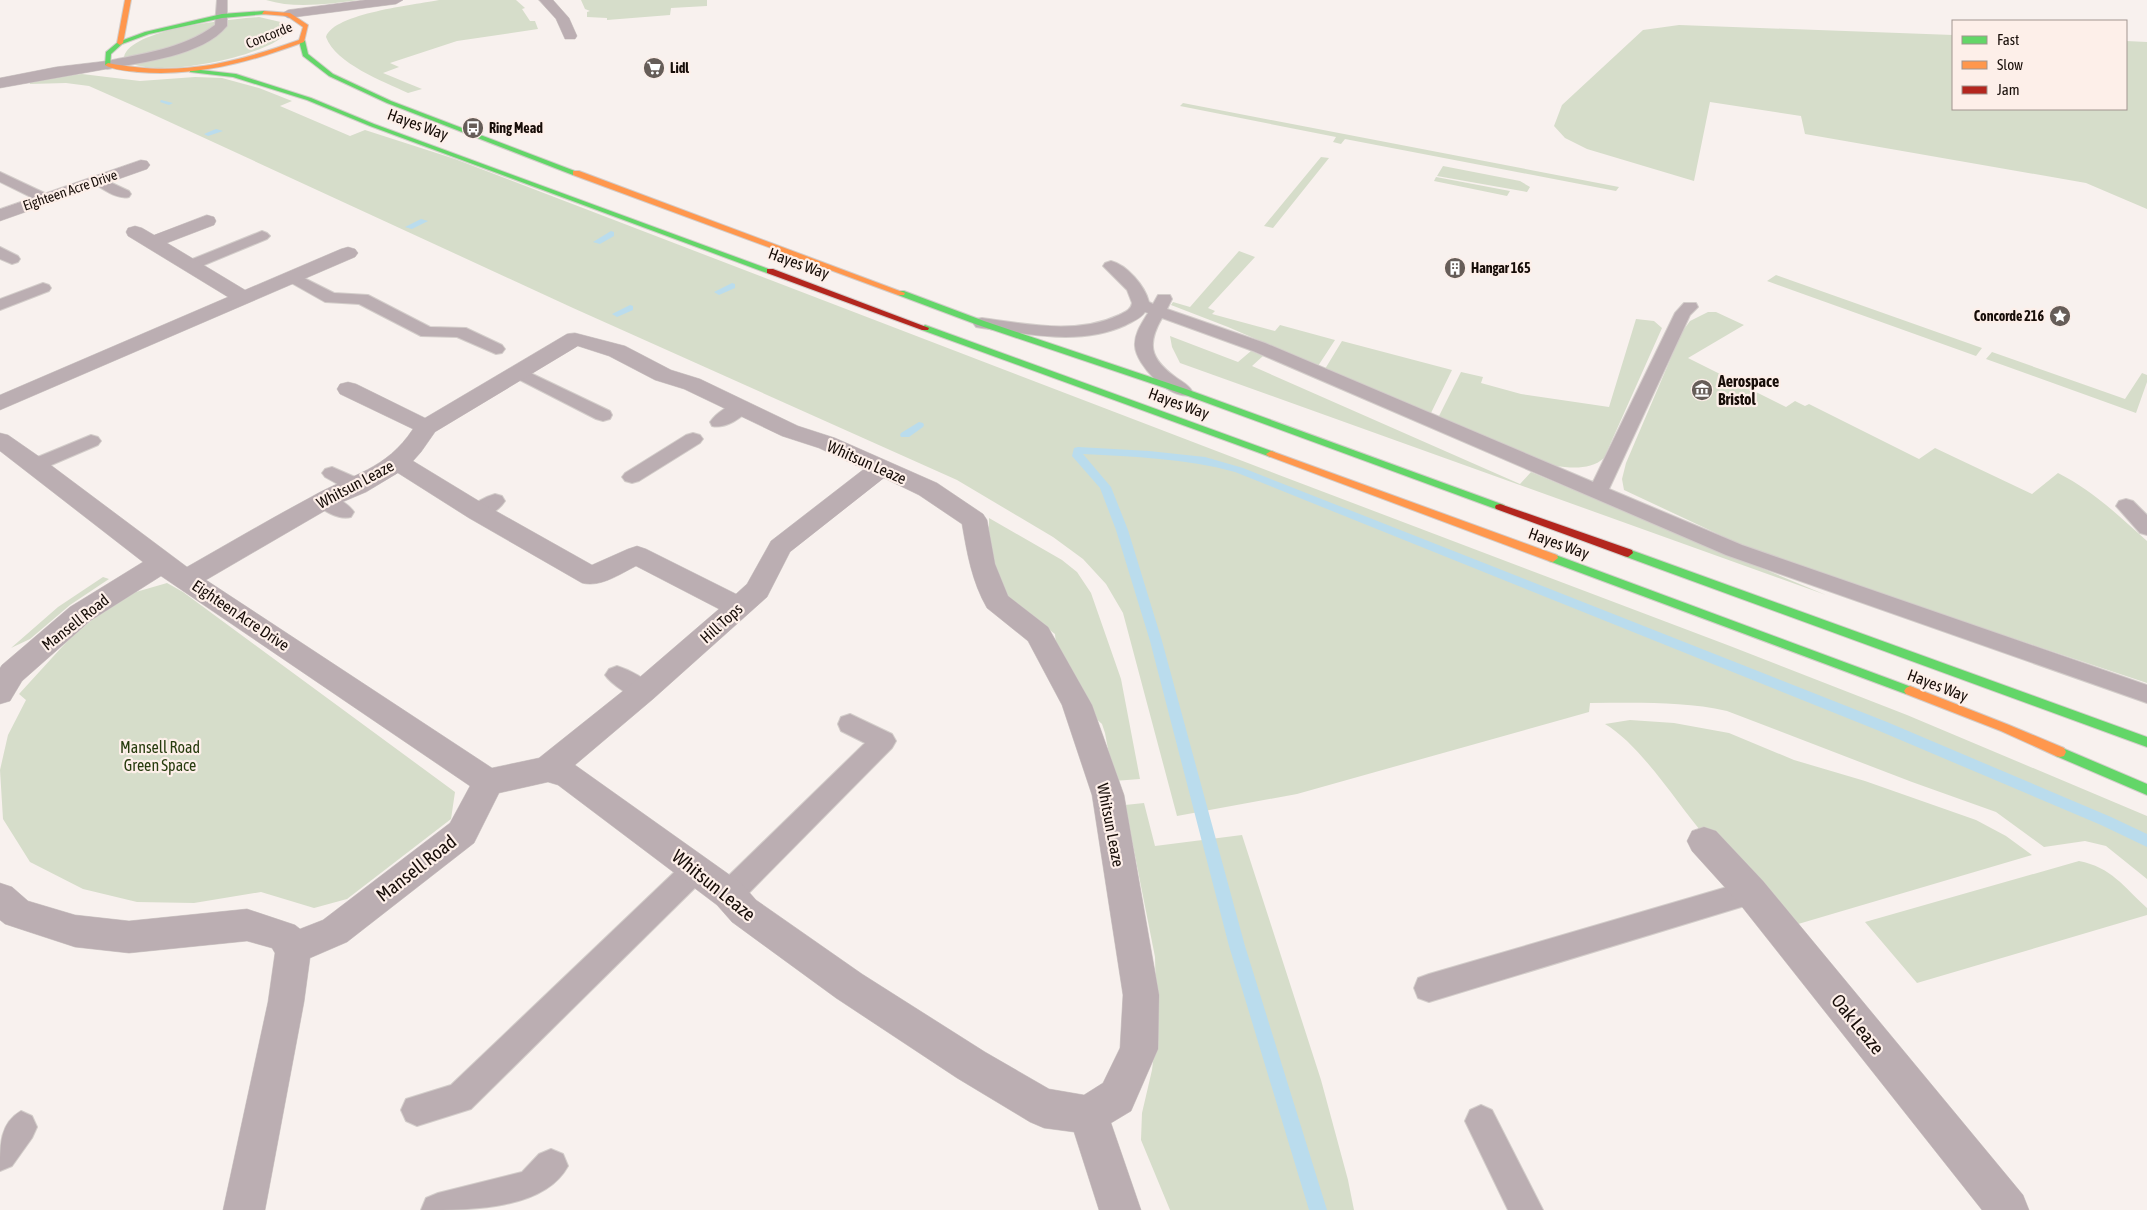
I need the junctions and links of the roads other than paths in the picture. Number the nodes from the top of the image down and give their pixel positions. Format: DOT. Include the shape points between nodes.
graph roads {
  1 [pos="128,0"];
  2 [pos="222,0"];
  3 [pos="396,0"];
  4 [pos="546,0"];
  5 [pos="244,2"];
  6 [pos="377,4"];
  7 [pos="264,13"];
  8 [pos="288,14"];
  9 [pos="222,16"];
  10 [pos="306,26"];
  11 [pos="570,36"];
  12 [pos="302,40"];
  13 [pos="120,43"];
  14 [pos="107,59"];
  15 [pos="192,71"];
  16 [pos="0,83"];
  17 [pos="141,165"];
  18 [pos="0,176"];
  19 [pos="99,180"];
  20 [pos="124,194"];
  21 [pos="46,198"];
  22 [pos="0,215"];
  23 [pos="207,221"];
  24 [pos="135,232"];
  25 [pos="262,236"];
  26 [pos="153,242"];
  27 [pos="348,253"];
  28 [pos="191,265"];
  29 [pos="1111,266"];
  30 [pos="292,277"];
  31 [pos="43,288"];
  32 [pos="244,298"];
  33 [pos="0,305"];
  34 [pos="1154,305"];
  35 [pos="1690,307"];
  36 [pos="981,323"];
  37 [pos="496,349"];
  38 [pos="522,366"];
  39 [pos="348,389"];
  40 [pos="1183,391"];
  41 [pos="0,403"];
  42 [pos="603,415"];
  43 [pos="426,426"];
  44 [pos="692,439"];
  45 [pos="0,440"];
  46 [pos="90,441"];
  47 [pos="398,462"];
  48 [pos="35,465"];
  49 [pos="881,468"];
  50 [pos="332,472"];
  51 [pos="632,478"];
  52 [pos="1597,493"];
  53 [pos="342,499"];
  54 [pos="2126,506"];
  55 [pos="2147,528"];
  56 [pos="161,564"];
  57 [pos="187,579"];
  58 [pos="739,607"];
  59 [pos="618,675"];
  60 [pos="4,679"];
  61 [pos="643,691"];
  62 [pos="2147,694"];
  63 [pos="850,724"];
  64 [pos="2147,742"];
  65 [pos="548,768"];
  66 [pos="488,782"];
  67 [pos="2147,790"];
  68 [pos="1704,841"];
  69 [pos="696,869"];
  70 [pos="1751,892"];
  71 [pos="730,894"];
  72 [pos="0,898"];
  73 [pos="294,948"];
  74 [pos="1429,988"];
  75 [pos="417,1110"];
  76 [pos="1088,1115"];
  77 [pos="1481,1121"];
  78 [pos="21,1127"];
  79 [pos="0,1154"];
  80 [pos="551,1166"];
  81 [pos="244,1210"];
  82 [pos="438,1210"];
  83 [pos="1120,1210"];
  84 [pos="1526,1210"];
  85 [pos="2008,1210"];
  1 -- 13 [label="street"];
  2 -- 9 [label="lane"];
  3 -- 6 [label="street"];
  4 -- 11 [label="street" via="562,18"];
  5 -- 7 [label="street"];
  6 -- 8 [label="street"];
  6 -- 10 [label="street"];
  7 -- 8 [label="street, Concorde"];
  7 -- 9 [label="street, Concorde"];
  8 -- 10 [label="street, Concorde"];
  9 -- 13 [label="street, Concorde" via="147,33"];
  9 -- 14 [label="lane" via="222,26 188,47"];
  10 -- 12 [label="street, Concorde"];
  12 -- 15 [label="street, Concorde" via="258,57"];
  12 -- 36 [label="street, Hayes Way" via="305,54 331,75 389,102"];
  13 -- 14 [label="street, Concorde"];
  14 -- 15 [label="street, Concorde" via="125,71 155,74"];
  14 -- 16 [label="street"];
  15 -- 67 [label="street, Hayes Way" via="234,75 309,99 1734,624 2005,728"];
  17 -- 19 [label="street, Eighteen Acre Drive"];
  18 -- 21 [label="lane"];
  19 -- 20 [label="lane"];
  19 -- 21 [label="street, Eighteen Acre Drive"];
  21 -- 22 [label="street, Eighteen Acre Drive"];
  23 -- 26 [label="street"];
  24 -- 26 [label="street"];
  25 -- 28 [label="lane"];
  26 -- 28 [label="street"];
  27 -- 30 [label="street"];
  28 -- 32 [label="street"];
  29 -- 34 [label="lane" via="1139,296"];
  30 -- 32 [label="street"];
  30 -- 37 [label="lane" via="331,298 362,299 427,332 460,332"];
  31 -- 33 [label="lane"];
  32 -- 41 [label="street"];
  34 -- 36 [label="lane" via="1105,327 1083,331"];
  34 -- 40 [label="lane" via="1142,346 1152,366"];
  34 -- 52 [label="lane"];
  35 -- 52 [label="lane" via="1683,312"];
  36 -- 40 [label="street, Hayes Way"];
  38 -- 42 [label="lane"];
  38 -- 43 [label="street, Whitsun Leaze"];
  38 -- 49 [label="street, Whitsun Leaze" via="575,339 596,344 663,375 692,384 730,415 827,443"];
  39 -- 43 [label="street"];
  40 -- 64 [label="street, Hayes Way"];
  43 -- 47 [label="street, Whitsun Leaze" via="413,447"];
  44 -- 51 [label="lane"];
  45 -- 48 [label="street, Eighteen Acre Drive"];
  46 -- 48 [label="lane"];
  47 -- 53 [label="street, Whitsun Leaze"];
  47 -- 58 [label="street" via="487,506 591,576 637,555"];
  48 -- 56 [label="street, Eighteen Acre Drive"];
  49 -- 58 [label="street, Hill Tops" via="780,547 757,590"];
  49 -- 76 [label="street, Whitsun Leaze" via="928,490 974,520 982,564 997,601 1038,634 1077,705 1108,795 1141,995 1139,1050 1116,1097"];
  50 -- 53 [label="lane"];
  52 -- 62 [label="lane" via="1734,550"];
  53 -- 57 [label="street, Whitsun Leaze"];
  54 -- 55 [label="lane"];
  56 -- 57 [label="street, Eighteen Acre Drive"];
  56 -- 60 [label="street, Mansell Road" via="80,614"];
  57 -- 66 [label="street, Eighteen Acre Drive"];
  58 -- 61 [label="street, Hill Tops"];
  59 -- 61 [label="lane"];
  61 -- 65 [label="street, Hill Tops"];
  63 -- 71 [label="lane" via="883,741"];
  65 -- 66 [label="street"];
  65 -- 69 [label="street, Whitsun Leaze" via="568,775"];
  66 -- 73 [label="street, Mansell Road" via="462,833 335,931"];
  68 -- 70 [label="street, Oak Leaze"];
  69 -- 71 [label="street, Whitsun Leaze"];
  69 -- 75 [label="lane" via="460,1098"];
  70 -- 74 [label="lane"];
  70 -- 85 [label="street, Oak Leaze"];
  71 -- 76 [label="street, Whitsun Leaze" via="744,911 849,986 972,1065 1044,1108"];
  72 -- 73 [label="street" via="18,912 75,932 129,937 247,925 283,936"];
  73 -- 81 [label="street"];
  76 -- 83 [label="street"];
  77 -- 84 [label="lane"];
  78 -- 79 [label="lane"];
  80 -- 82 [label="lane" via="530,1186"];
}
